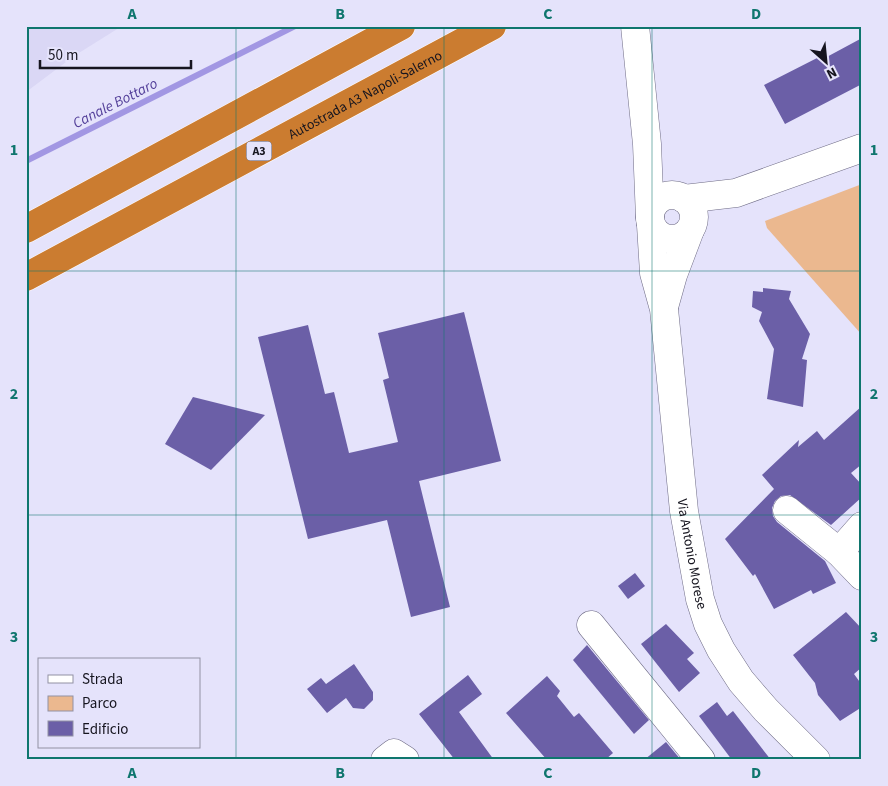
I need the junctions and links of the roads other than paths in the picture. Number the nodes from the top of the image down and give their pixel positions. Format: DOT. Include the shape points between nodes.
graph roads {
  1 [pos="401,26"];
  2 [pos="492,26"];
  3 [pos="634,26"];
  4 [pos="647,144"];
  5 [pos="862,148"];
  6 [pos="736,193"];
  7 [pos="682,197"];
  8 [pos="650,222"];
  9 [pos="692,227"];
  10 [pos="26,229"];
  11 [pos="26,277"];
  12 [pos="664,309"];
  13 [pos="787,510"];
  14 [pos="862,526"];
  15 [pos="839,552"];
  16 [pos="862,576"];
  17 [pos="590,625"];
  18 [pos="385,760"];
  19 [pos="405,760"];
  20 [pos="701,760"];
  21 [pos="816,760"];
  1 -- 10 [label="highway"];
  2 -- 11 [label="highway, Autostrada A3 Napoli-Salerno / A3"];
  3 -- 4 [label="street, Via Antonio Morese"];
  4 -- 7 [label="street, Via Antonio Morese"];
  4 -- 8 [label="street, Via Antonio Morese"];
  5 -- 6 [label="street"];
  6 -- 7 [label="street"];
  6 -- 9 [label="street"];
  7 -- 8 [label="street" via="673,194 659,199 650,210"];
  7 -- 9 [label="street, Via Antonio Morese" via="694,211"];
  8 -- 9 [label="street" via="660,236 673,240 686,235"];
  8 -- 12 [label="street, Via Antonio Morese" via="654,273"];
  9 -- 12 [label="street, Via Antonio Morese"];
  12 -- 21 [label="street, Via Antonio Morese" via="684,511 708,624 741,681"];
  13 -- 15 [label="street"];
  14 -- 15 [label="street"];
  15 -- 16 [label="street"];
  17 -- 20 [label="street"];
  18 -- 19 [label="street" via="394,753"];
}
